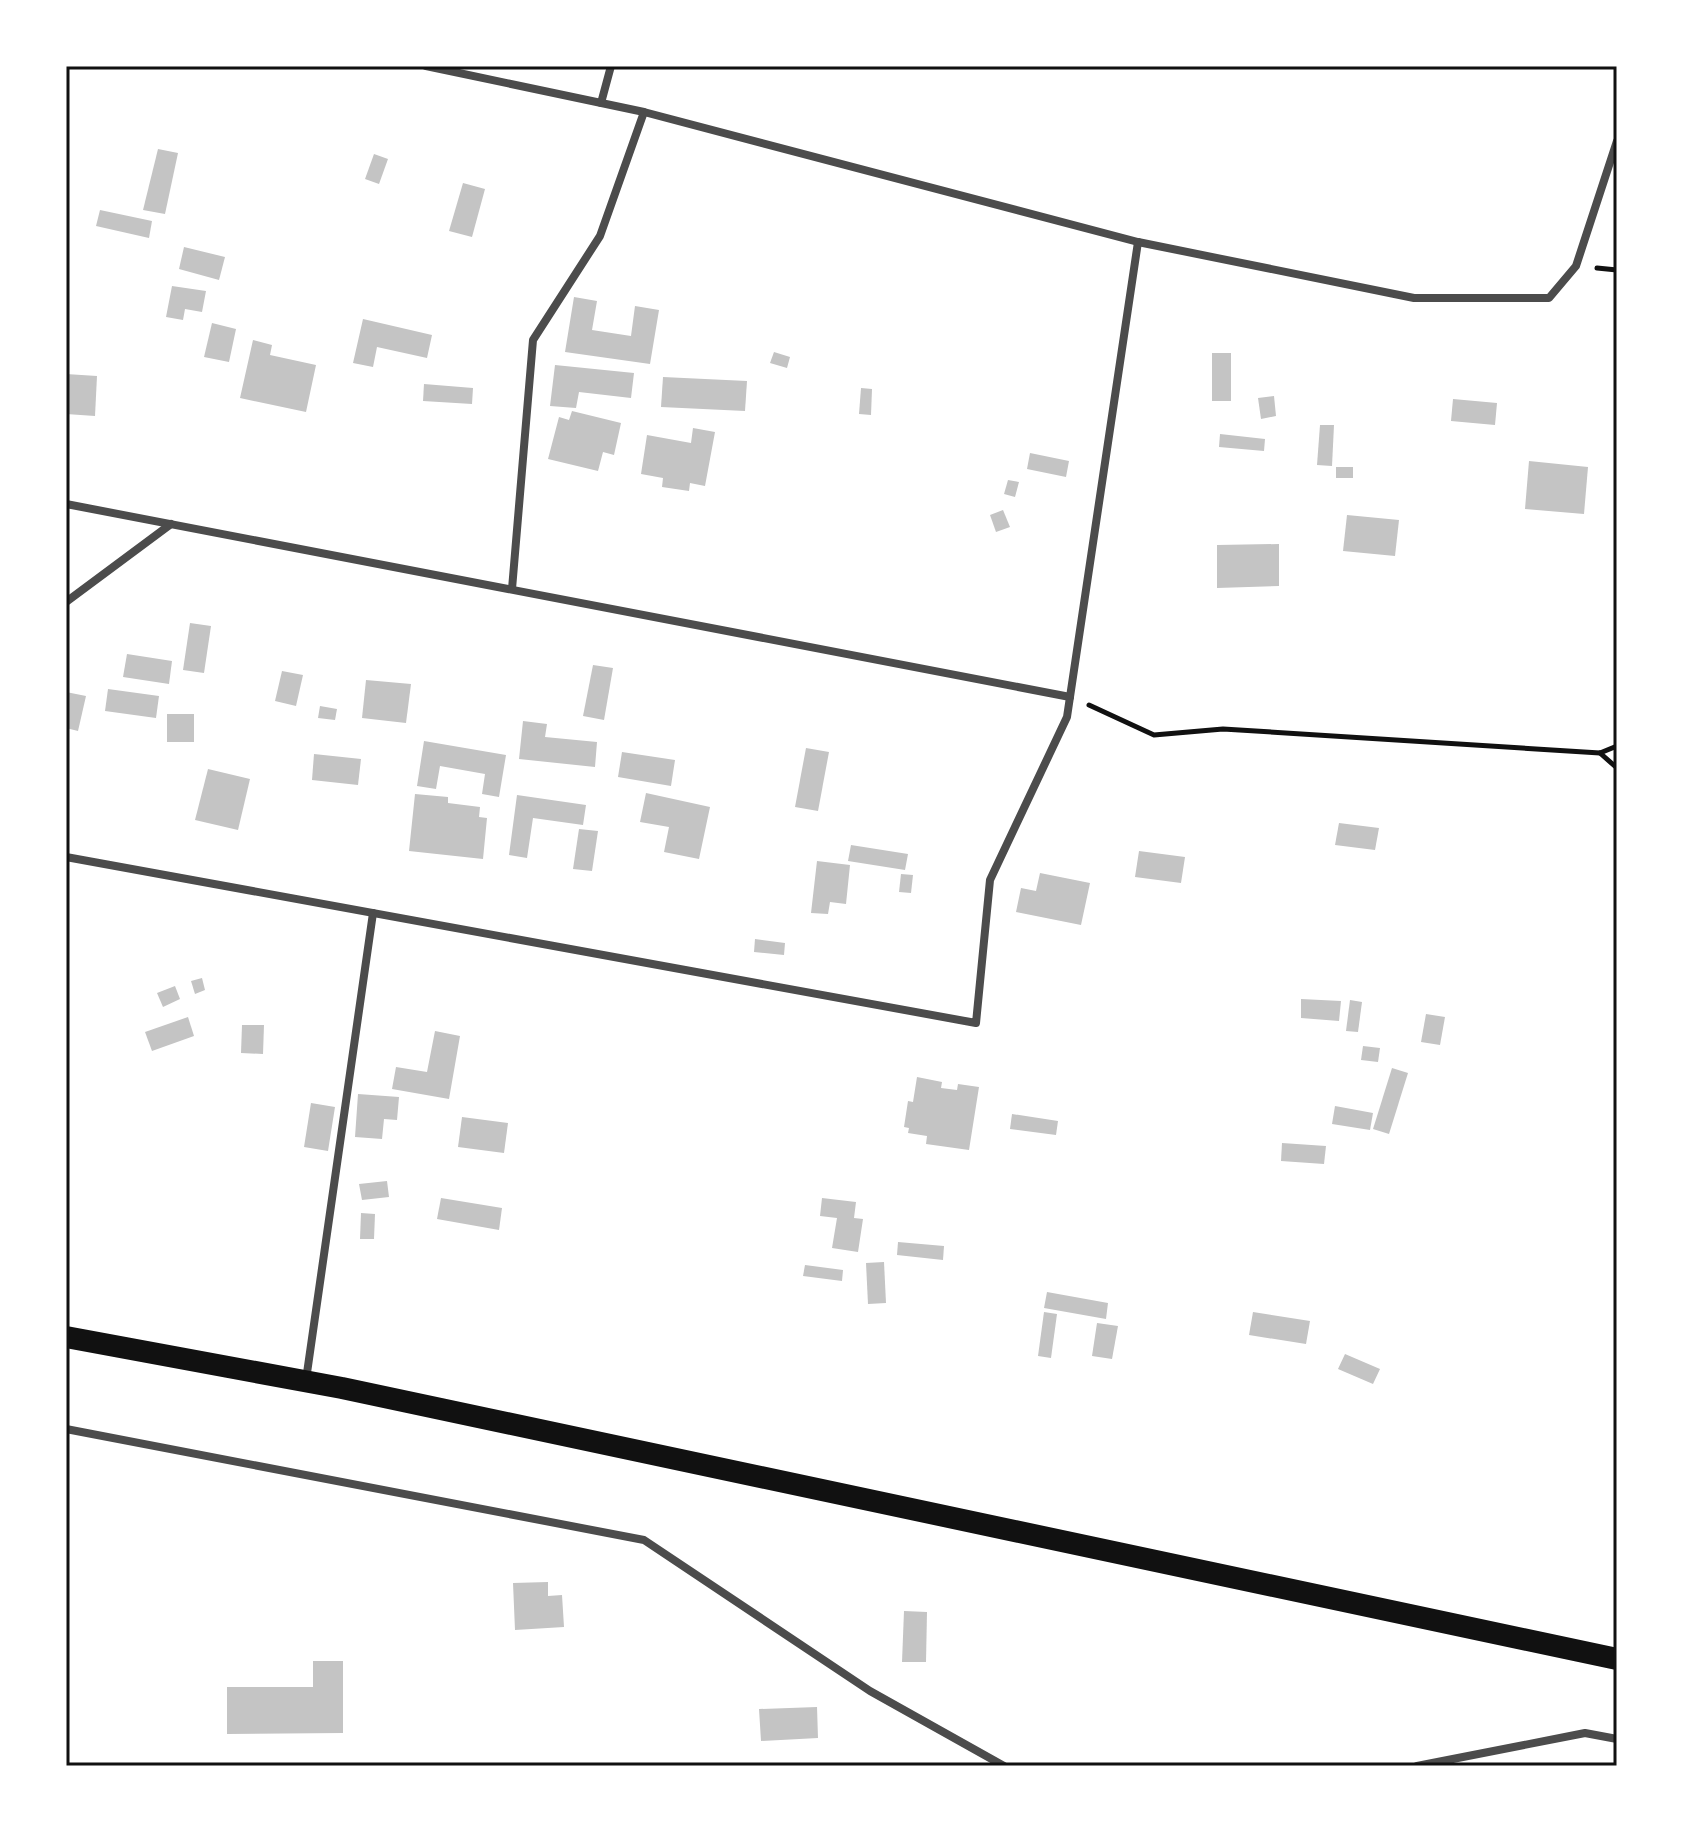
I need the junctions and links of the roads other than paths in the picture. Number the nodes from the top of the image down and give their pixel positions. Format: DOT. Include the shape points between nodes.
graph roads {
  1 [pos="426,66"];
  2 [pos="611,66"];
  3 [pos="601,103"];
  4 [pos="644,112"];
  5 [pos="1617,141"];
  6 [pos="1138,242"];
  7 [pos="66,504"];
  8 [pos="171,524"];
  9 [pos="512,589"];
  10 [pos="66,602"];
  11 [pos="1070,697"];
  12 [pos="66,857"];
  13 [pos="373,913"];
  14 [pos="66,1337"];
  15 [pos="306,1382"];
  16 [pos="66,1429"];
  17 [pos="1617,1659"];
  18 [pos="1617,1739"];
  19 [pos="1004,1766"];
  20 [pos="1417,1766"];
  1 -- 3 [label="street"];
  2 -- 3 [label="street"];
  3 -- 4 [label="street"];
  4 -- 6 [label="street"];
  4 -- 9 [label="street" via="600,236 533,340"];
  5 -- 6 [label="street" via="1576,266 1549,298 1414,298"];
  6 -- 11 [label="street"];
  7 -- 8 [label="street"];
  8 -- 9 [label="street"];
  8 -- 10 [label="street"];
  9 -- 11 [label="street"];
  11 -- 13 [label="street" via="1067,717 990,880 976,1023"];
  12 -- 13 [label="street"];
  13 -- 15 [label="street"];
  14 -- 15 [label="highway"];
  15 -- 17 [label="highway"];
  16 -- 19 [label="street" via="644,1540 870,1691"];
  18 -- 20 [label="street" via="1585,1733"];
}
